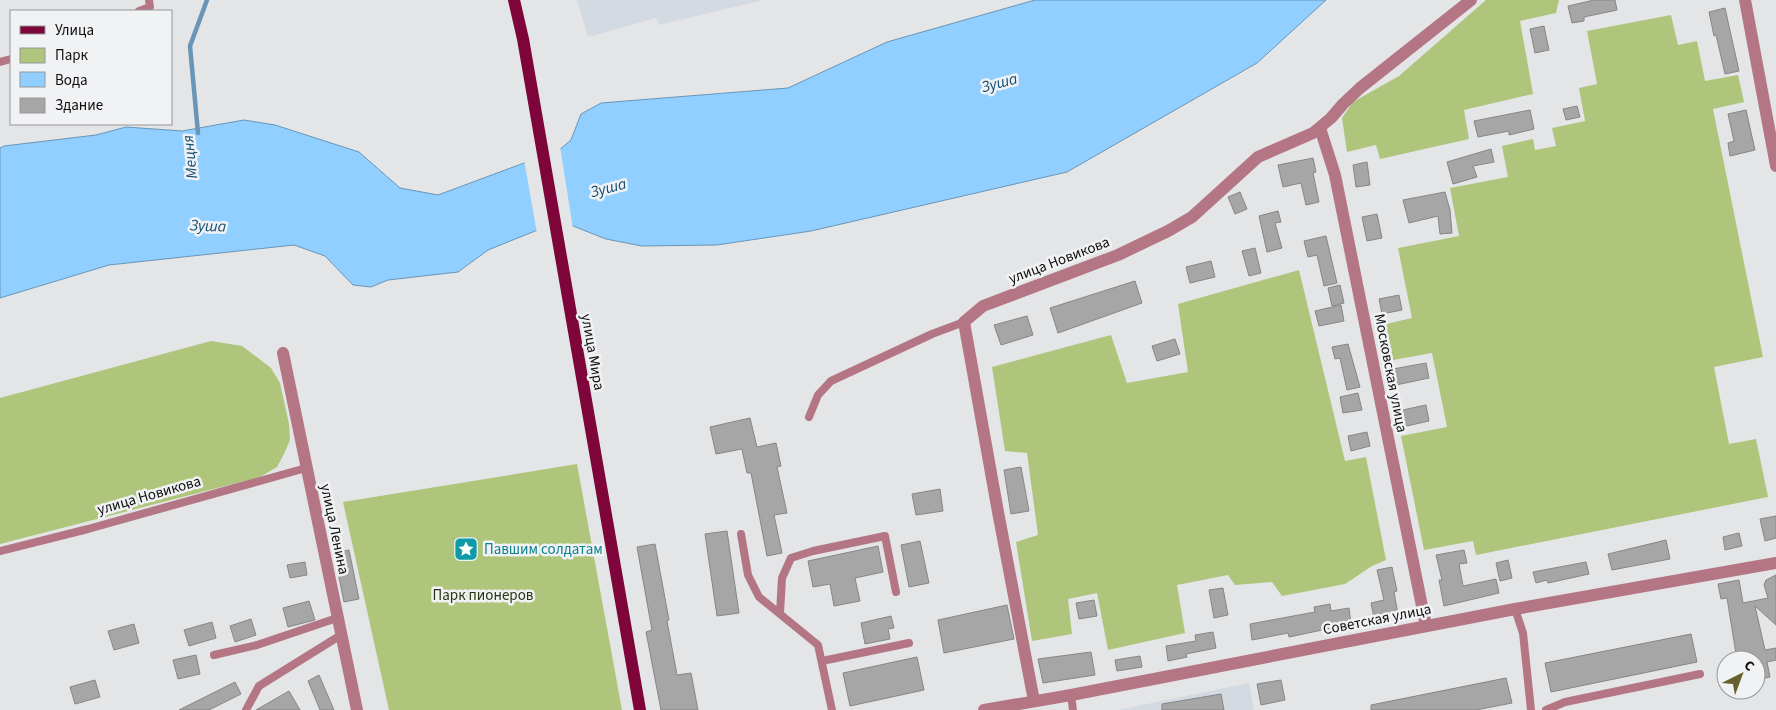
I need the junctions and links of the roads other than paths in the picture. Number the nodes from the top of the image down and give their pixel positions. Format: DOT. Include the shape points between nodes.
graph roads {
  1 [pos="150,0"];
  2 [pos="514,0"];
  3 [pos="1471,0"];
  4 [pos="1745,0"];
  5 [pos="142,10"];
  6 [pos="1320,128"];
  7 [pos="1776,166"];
  8 [pos="964,322"];
  9 [pos="283,353"];
  10 [pos="809,416"];
  11 [pos="306,468"];
  12 [pos="741,534"];
  13 [pos="0,551"];
  14 [pos="1776,563"];
  15 [pos="896,592"];
  16 [pos="1515,609"];
  17 [pos="780,613"];
  18 [pos="337,618"];
  19 [pos="1426,626"];
  20 [pos="341,635"];
  21 [pos="909,643"];
  22 [pos="214,655"];
  23 [pos="822,660"];
  24 [pos="1700,674"];
  25 [pos="1071,695"];
  26 [pos="1034,701"];
  27 [pos="993,709"];
  28 [pos="246,710"];
  29 [pos="358,710"];
  30 [pos="640,710"];
  31 [pos="832,710"];
  32 [pos="1074,710"];
  33 [pos="1531,710"];
  34 [pos="1546,710"];
  1 -- 5 [label="lane" via="150,7"];
  2 -- 30 [label="main road, улица Мира"];
  3 -- 6 [label="street, улица Новикова" via="1360,88"];
  4 -- 7 [label="street"];
  6 -- 8 [label="street, улица Новикова" via="1258,157 1192,217 1168,231 1118,255 983,306"];
  6 -- 19 [label="street, Московская улица" via="1334,175"];
  8 -- 10 [label="lane" via="832,381 818,394"];
  8 -- 26 [label="street"];
  9 -- 11 [label="street, улица Ленина"];
  11 -- 13 [label="lane, улица Новикова"];
  11 -- 18 [label="street, улица Ленина"];
  12 -- 17 [label="lane" via="748,575 760,597"];
  14 -- 16 [label="street, Советская улица"];
  15 -- 17 [label="lane" via="885,536 790,558 782,578"];
  16 -- 19 [label="street, Советская улица"];
  16 -- 33 [label="lane" via="1523,632"];
  17 -- 23 [label="lane" via="818,645"];
  18 -- 20 [label="street, улица Ленина"];
  18 -- 22 [label="lane"];
  19 -- 25 [label="street, Советская улица"];
  20 -- 28 [label="lane" via="259,686"];
  20 -- 29 [label="street, улица Ленина"];
  21 -- 23 [label="lane"];
  23 -- 31 [label="lane"];
  24 -- 34 [label="lane" via="1565,702"];
  25 -- 26 [label="street, Советская улица"];
  25 -- 32 [label="lane"];
  26 -- 27 [label="street, Советская улица"];
}
